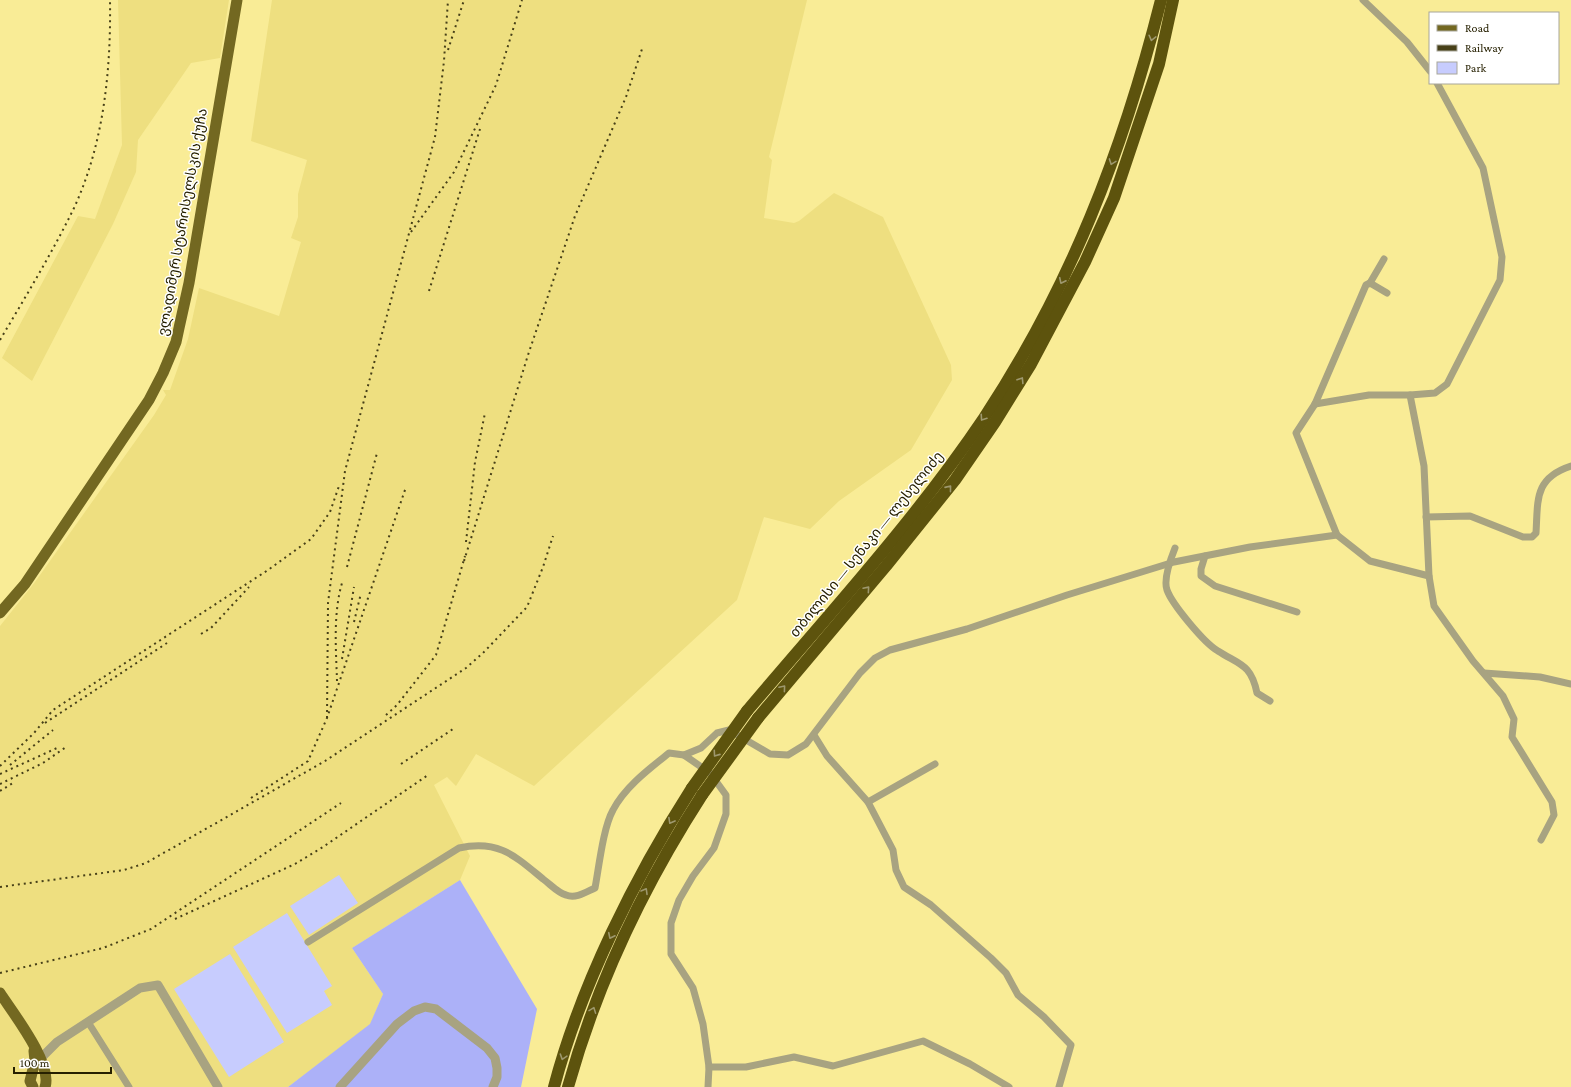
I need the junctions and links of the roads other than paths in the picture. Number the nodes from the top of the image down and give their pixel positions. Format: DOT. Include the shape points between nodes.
graph roads {
  1 [pos="237,0"];
  2 [pos="1161,0"];
  3 [pos="1173,0"];
  4 [pos="1363,0"];
  5 [pos="1429,70"];
  6 [pos="1438,84"];
  7 [pos="1384,259"];
  8 [pos="1370,283"];
  9 [pos="1387,293"];
  10 [pos="1410,395"];
  11 [pos="1315,404"];
  12 [pos="1571,466"];
  13 [pos="1426,517"];
  14 [pos="1336,535"];
  15 [pos="1175,548"];
  16 [pos="1205,556"];
  17 [pos="1169,564"];
  18 [pos="1429,576"];
  19 [pos="1296,612"];
  20 [pos="0,613"];
  21 [pos="1484,673"];
  22 [pos="1571,684"];
  23 [pos="1270,701"];
  24 [pos="752,715"];
  25 [pos="814,736"];
  26 [pos="684,755"];
  27 [pos="935,764"];
  28 [pos="868,802"];
  29 [pos="1541,840"];
  30 [pos="308,942"];
  31 [pos="0,993"];
  32 [pos="88,1022"];
  33 [pos="34,1044"];
  34 [pos="41,1058"];
  35 [pos="709,1067"];
  36 [pos="33,1074"];
  37 [pos="44,1084"];
  38 [pos="33,1087"];
  39 [pos="129,1087"];
  40 [pos="218,1087"];
  41 [pos="340,1087"];
  42 [pos="493,1087"];
  43 [pos="554,1087"];
  44 [pos="568,1087"];
  45 [pos="708,1087"];
  46 [pos="1009,1087"];
  47 [pos="1059,1087"];
  1 -- 20 [label="main road, ვლადიმერ სტაროსელსკის ქუჩა" via="176,342 156,388 25,584"];
  2 -- 24 [label="highway, თბილისი — სენაკი — ლესელიძე, one-way" via="1129,117 1100,195 1069,266 1023,353 984,417 946,472"];
  24 -- 3 [label="highway, თბილისი — სენაკი — ლესელიძე, one-way" via="886,566 956,480 1031,364 1075,282 1114,198 1158,64"];
  4 -- 5 [label="street" via="1407,42"];
  6 -- 10 [label="street" via="1484,168 1502,256 1500,280 1447,384 1435,393"];
  7 -- 8 [label="street"];
  8 -- 9 [label="street"];
  8 -- 11 [label="street" via="1366,285"];
  10 -- 11 [label="street" via="1369,395"];
  10 -- 13 [label="street" via="1424,466"];
  11 -- 14 [label="street" via="1296,433"];
  12 -- 13 [label="street" via="1551,474 1544,482 1539,496 1536,533 1532,537 1523,537 1470,516"];
  13 -- 18 [label="street"];
  14 -- 16 [label="street"];
  14 -- 18 [label="street" via="1370,561"];
  15 -- 17 [label="street"];
  16 -- 17 [label="street"];
  16 -- 19 [label="street" via="1201,576 1215,586"];
  17 -- 23 [label="street" via="1167,589 1197,633 1216,650 1243,665 1254,679 1257,693"];
  17 -- 25 [label="street" via="967,629 890,650 875,658 860,673"];
  18 -- 21 [label="street" via="1434,606"];
  21 -- 22 [label="street" via="1540,676"];
  21 -- 29 [label="street" via="1503,696 1514,719 1512,737 1552,802 1554,815"];
  24 -- 43 [label="highway, თბილისი — სენაკი — ლესელიძე, one-way, bridge" via="692,788 634,888 597,964"];
  44 -- 24 [label="highway, თბილისი — სენაკი — ლესელიძე, one-way, bridge" via="581,1042 605,978 641,898"];
  25 -- 26 [label="street" via="788,755 770,754 729,730 717,733 701,748"];
  25 -- 28 [label="street" via="827,756"];
  26 -- 30 [label="street" via="669,754 657,762 628,789 612,811 595,888 577,896 566,896 514,855 489,845 473,845 459,848"];
  26 -- 35 [label="street" via="710,773 726,795 726,814 714,848 679,900 671,923 671,954 693,988 703,1024"];
  27 -- 28 [label="street"];
  28 -- 47 [label="street" via="893,850 896,870 904,887 931,905 991,958 1006,973 1018,995 1071,1045"];
  31 -- 33 [label="main road"];
  32 -- 34 [label="street" via="57,1042"];
  32 -- 39 [label="street"];
  32 -- 40 [label="street" via="140,988 158,985"];
  33 -- 34 [label="main road"];
  33 -- 36 [label="main road"];
  34 -- 37 [label="main road"];
  35 -- 45 [label="street"];
  35 -- 46 [label="street" via="746,1066 794,1057 833,1066 923,1041"];
  36 -- 37 [label="main road" via="38,1072"];
  36 -- 38 [label="main road" via="30,1081"];
  41 -- 42 [label="street" via="397,1024 414,1011 425,1007 436,1009 487,1048 495,1058 497,1077"];
}
